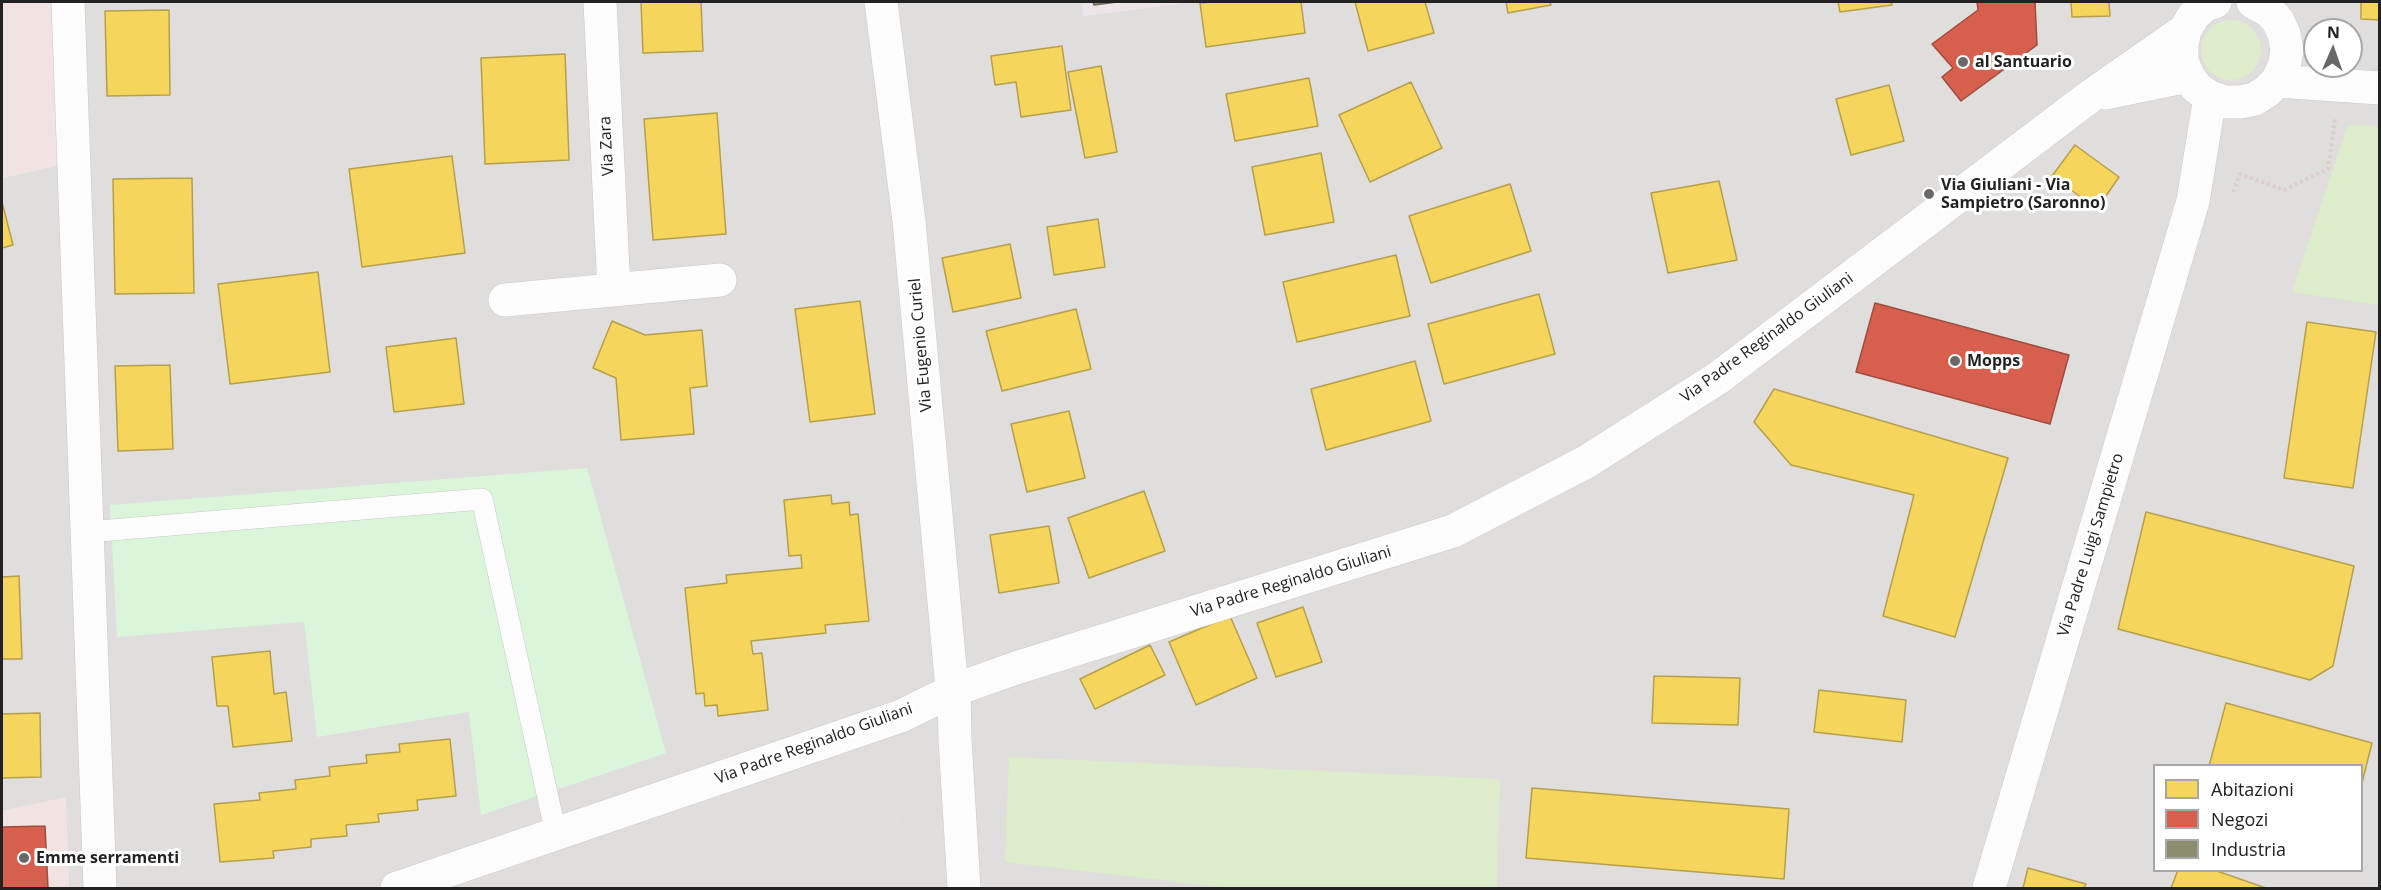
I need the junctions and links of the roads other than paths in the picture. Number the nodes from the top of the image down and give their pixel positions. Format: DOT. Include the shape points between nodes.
graph roads {
  1 [pos="68,2"];
  2 [pos="600,2"];
  3 [pos="881,2"];
  4 [pos="2215,2"];
  5 [pos="2253,2"];
  6 [pos="2295,2"];
  7 [pos="2185,30"];
  8 [pos="2284,34"];
  9 [pos="2277,81"];
  10 [pos="2379,88"];
  11 [pos="2213,92"];
  12 [pos="2092,95"];
  13 [pos="720,280"];
  14 [pos="614,290"];
  15 [pos="506,300"];
  16 [pos="87,532"];
  17 [pos="954,690"];
  18 [pos="556,834"];
  19 [pos="100,888"];
  20 [pos="397,888"];
  21 [pos="964,888"];
  22 [pos="1989,888"];
  1 -- 16 [label="street"];
  2 -- 14 [label="street, Via Zara"];
  3 -- 17 [label="street, Via Eugenio Curiel" via="909,221"];
  4 -- 7 [label="street, Via Padre Reginaldo Giuliani" via="2194,15"];
  5 -- 8 [label="street" via="2269,11"];
  6 -- 8 [label="street"];
  7 -- 11 [label="street" via="2182,61"];
  7 -- 12 [label="street, Via Padre Reginaldo Giuliani"];
  8 -- 9 [label="street" via="2287,50"];
  9 -- 10 [label="street"];
  9 -- 11 [label="street, Via Padre Reginaldo Giuliani" via="2254,99"];
  11 -- 12 [label="street, Via Padre Reginaldo Giuliani"];
  11 -- 22 [label="street, Via Padre Luigi Sampietro" via="2193,201"];
  12 -- 17 [label="street, Via Padre Reginaldo Giuliani" via="1718,378 1586,462 1453,531"];
  13 -- 14 [label="street"];
  14 -- 15 [label="street"];
  16 -- 18 [label="lane" via="482,499"];
  16 -- 19 [label="street"];
  17 -- 18 [label="street, Via Padre Reginaldo Giuliani" via="901,716"];
  17 -- 21 [label="street, Via Eugenio Curiel"];
  18 -- 20 [label="street, Via Padre Reginaldo Giuliani"];
}
